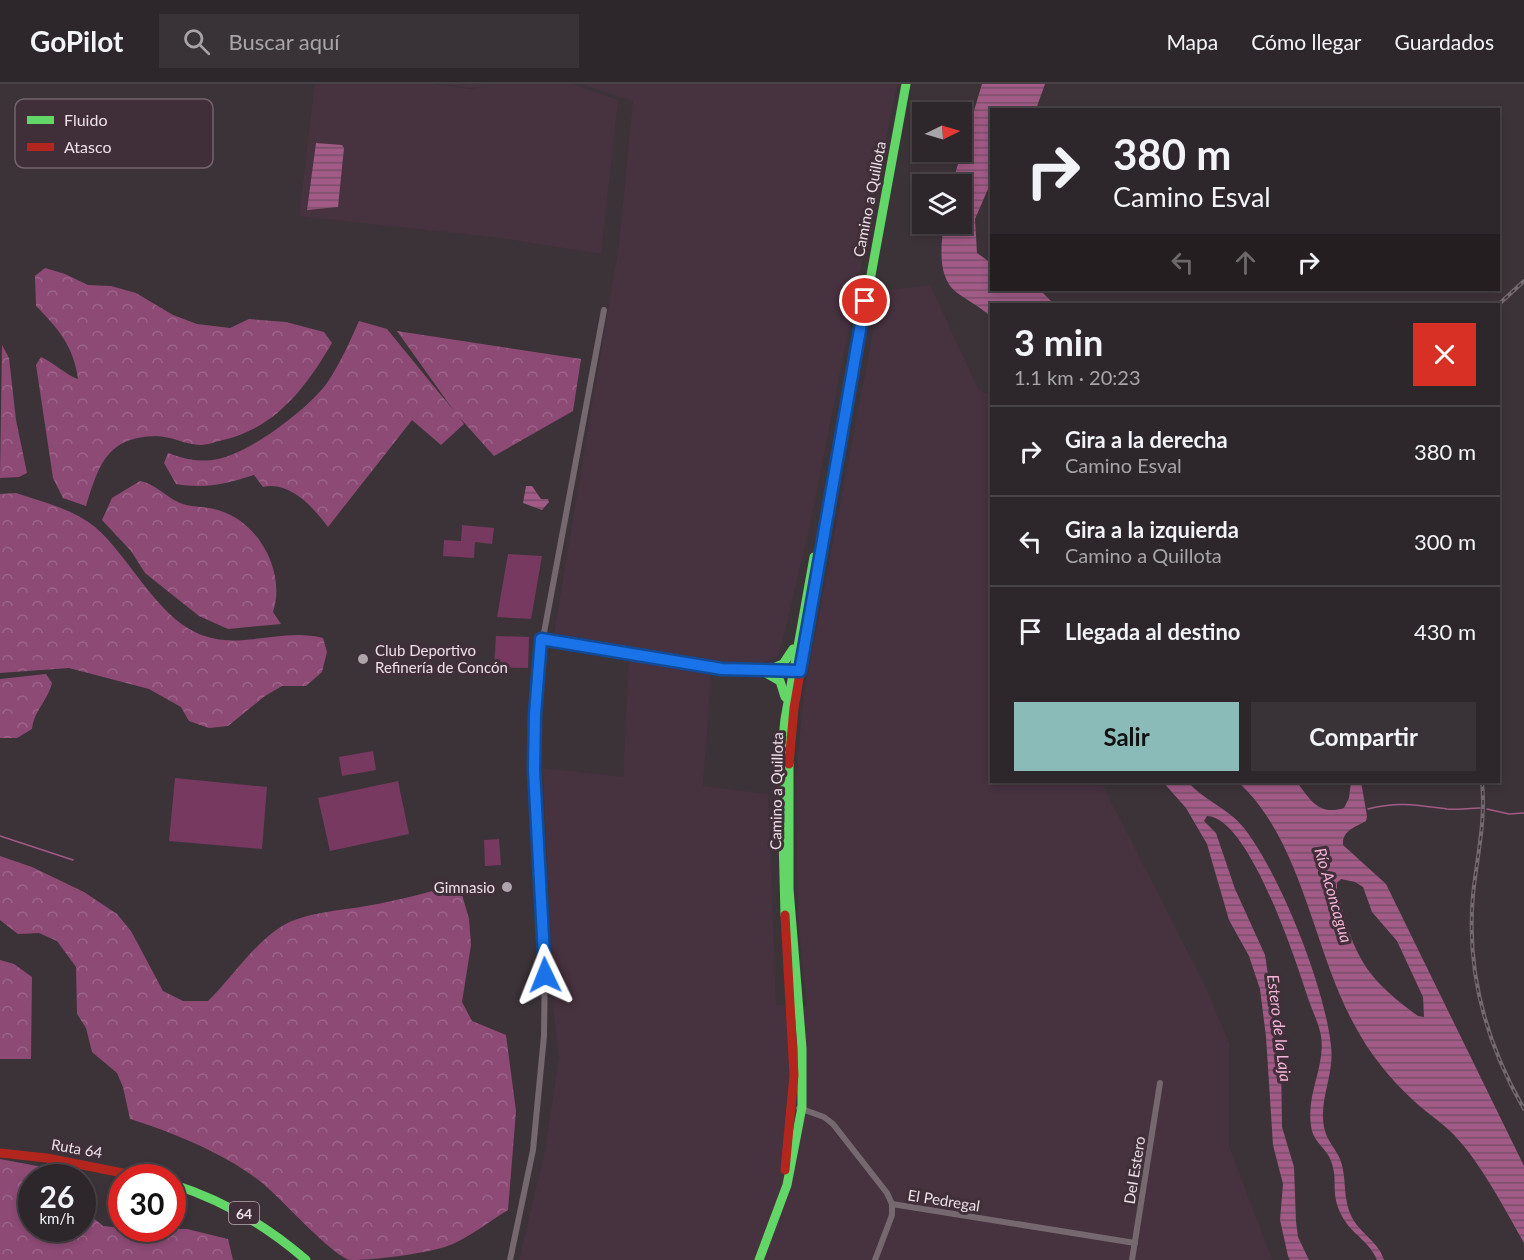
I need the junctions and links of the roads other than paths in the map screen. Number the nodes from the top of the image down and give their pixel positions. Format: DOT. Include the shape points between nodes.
graph roads {
  1 [pos="906,84"];
  2 [pos="604,310"];
  3 [pos="854,356"];
  4 [pos="801,624"];
  5 [pos="541,639"];
  6 [pos="796,671"];
  7 [pos="764,672"];
  8 [pos="784,719"];
  9 [pos="1160,1083"];
  10 [pos="797,1107"];
  11 [pos="0,1153"];
  12 [pos="108,1170"];
  13 [pos="186,1189"];
  14 [pos="892,1204"];
  15 [pos="1135,1243"];
  16 [pos="306,1260"];
  17 [pos="510,1260"];
  18 [pos="759,1260"];
  19 [pos="875,1260"];
  20 [pos="1132,1260"];
  1 -- 3 [label="main road, Camino a Quillota"];
  2 -- 5 [label="street"];
  3 -- 4 [label="main road, Camino a Quillota"];
  3 -- 6 [label="main road, Camino a Quillota"];
  4 -- 6 [label="main road, Camino a Quillota"];
  4 -- 7 [label="main road" via="789,658"];
  5 -- 7 [label="street" via="722,669"];
  5 -- 17 [label="street" via="534,770 545,958 544,1036 533,1150"];
  6 -- 7 [label="street"];
  6 -- 8 [label="main road, Camino a Quillota"];
  6 -- 10 [label="main road, Camino a Quillota" via="789,796 792,934 802,1060"];
  7 -- 8 [label="main road" via="782,684"];
  8 -- 10 [label="main road, Camino a Quillota" via="781,818"];
  9 -- 15 [label="street, Del Estero"];
  10 -- 14 [label="street, El Pedregal" via="833,1124"];
  10 -- 18 [label="main road, Camino a Quillota" via="791,1169"];
  11 -- 12 [label="main road, Ruta 64"];
  13 -- 16 [label="main road, 64" via="251,1217"];
  14 -- 15 [label="street, El Pedregal"];
  14 -- 19 [label="street" via="892,1215"];
  15 -- 20 [label="street, Del Estero"];
}
